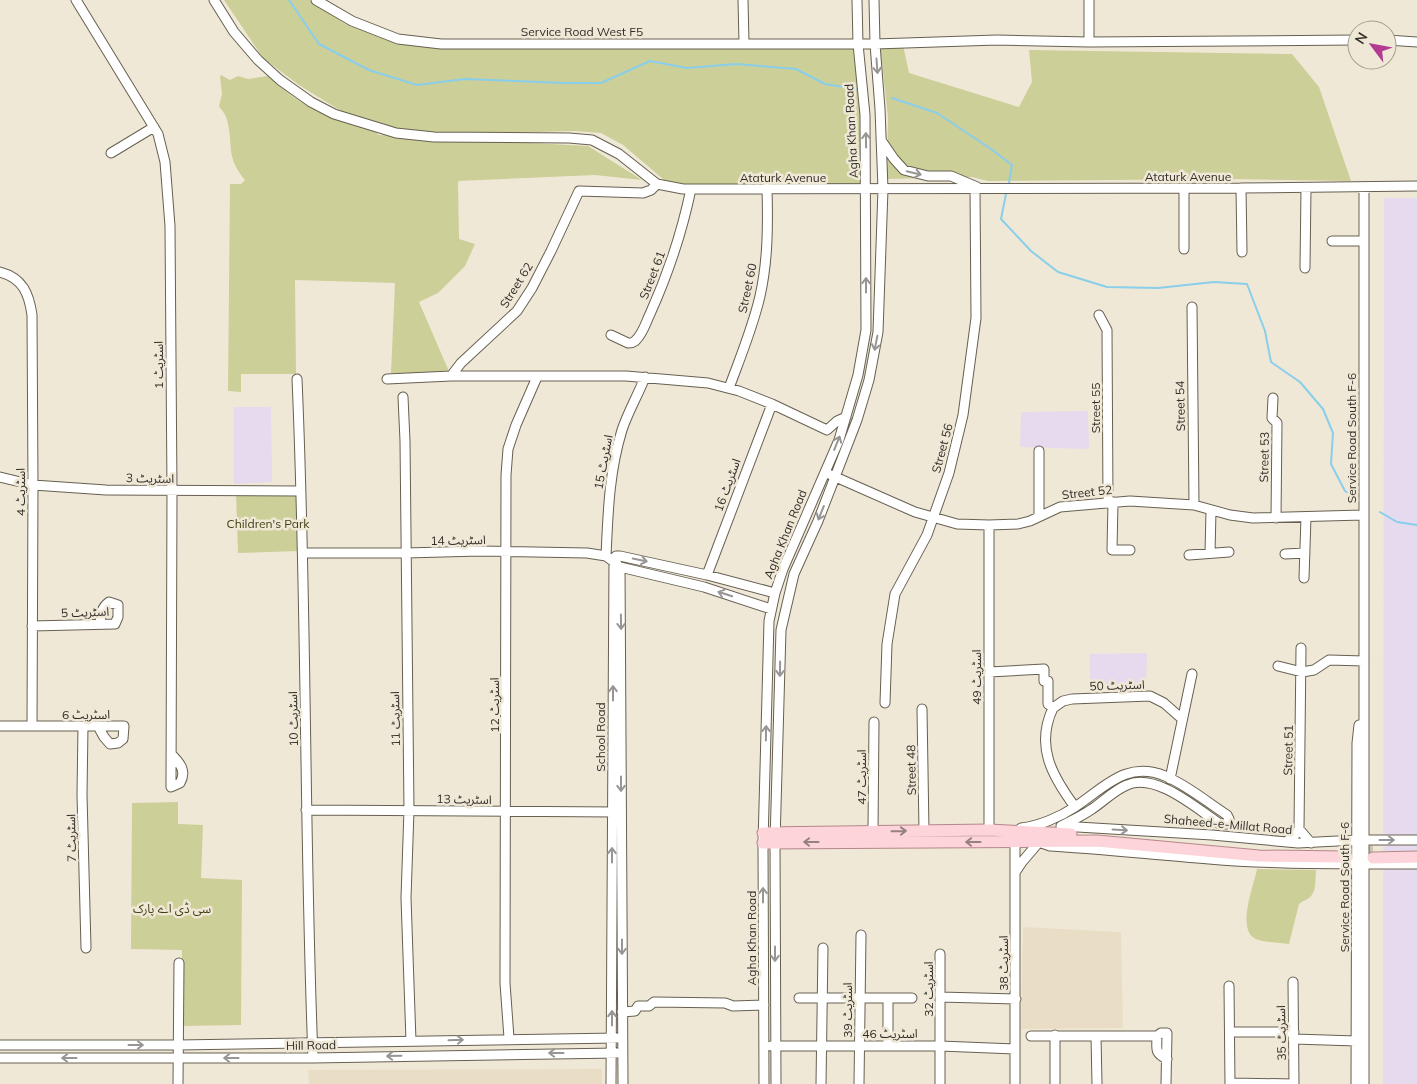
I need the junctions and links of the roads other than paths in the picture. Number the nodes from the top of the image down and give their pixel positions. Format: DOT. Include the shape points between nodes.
graph roads {
  1 [pos="76,0"];
  2 [pos="214,0"];
  3 [pos="743,0"];
  4 [pos="857,0"];
  5 [pos="874,0"];
  6 [pos="1089,0"];
  7 [pos="318,1"];
  8 [pos="1347,40"];
  9 [pos="1397,41"];
  10 [pos="1089,42"];
  11 [pos="1417,42"];
  12 [pos="744,44"];
  13 [pos="858,44"];
  14 [pos="875,44"];
  15 [pos="154,127"];
  16 [pos="881,140"];
  17 [pos="111,153"];
  18 [pos="657,184"];
  19 [pos="1417,186"];
  20 [pos="1364,187"];
  21 [pos="767,188"];
  22 [pos="1184,188"];
  23 [pos="1241,188"];
  24 [pos="1306,188"];
  25 [pos="691,189"];
  26 [pos="866,189"];
  27 [pos="883,189"];
  28 [pos="978,189"];
  29 [pos="1332,240"];
  30 [pos="1363,241"];
  31 [pos="1184,249"];
  32 [pos="1242,252"];
  33 [pos="1306,268"];
  34 [pos="1,274"];
  35 [pos="1192,307"];
  36 [pos="1099,315"];
  37 [pos="611,335"];
  38 [pos="451,376"];
  39 [pos="537,376"];
  40 [pos="646,377"];
  41 [pos="297,379"];
  42 [pos="387,379"];
  43 [pos="729,388"];
  44 [pos="403,397"];
  45 [pos="1273,398"];
  46 [pos="772,404"];
  47 [pos="846,417"];
  48 [pos="1039,450"];
  49 [pos="824,473"];
  50 [pos="0,477"];
  51 [pos="835,477"];
  52 [pos="33,485"];
  53 [pos="172,491"];
  54 [pos="300,491"];
  55 [pos="1110,502"];
  56 [pos="1194,505"];
  57 [pos="1211,511"];
  58 [pos="1039,515"];
  59 [pos="1363,515"];
  60 [pos="1306,517"];
  61 [pos="933,518"];
  62 [pos="1276,518"];
  63 [pos="989,525"];
  64 [pos="1130,550"];
  65 [pos="506,552"];
  66 [pos="1230,552"];
  67 [pos="303,553"];
  68 [pos="406,553"];
  69 [pos="1210,553"];
  70 [pos="1286,554"];
  71 [pos="1305,554"];
  72 [pos="1188,555"];
  73 [pos="613,558"];
  74 [pos="620,567"];
  75 [pos="707,575"];
  76 [pos="1304,578"];
  77 [pos="775,593"];
  78 [pos="771,609"];
  79 [pos="100,624"];
  80 [pos="32,626"];
  81 [pos="768,630"];
  82 [pos="781,630"];
  83 [pos="1301,648"];
  84 [pos="1364,661"];
  85 [pos="1278,666"];
  86 [pos="989,672"];
  87 [pos="1302,672"];
  88 [pos="1192,674"];
  89 [pos="885,703"];
  90 [pos="1050,706"];
  91 [pos="922,709"];
  92 [pos="1181,718"];
  93 [pos="874,722"];
  94 [pos="0,726"];
  95 [pos="32,726"];
  96 [pos="83,726"];
  97 [pos="99,728"];
  98 [pos="171,754"];
  99 [pos="1170,779"];
  100 [pos="1075,807"];
  101 [pos="306,810"];
  102 [pos="409,810"];
  103 [pos="507,812"];
  104 [pos="617,812"];
  105 [pos="1061,826"];
  106 [pos="1299,829"];
  107 [pos="924,830"];
  108 [pos="997,830"];
  109 [pos="877,835"];
  110 [pos="776,837"];
  111 [pos="1038,837"];
  112 [pos="763,838"];
  113 [pos="1360,840"];
  114 [pos="1417,840"];
  115 [pos="998,842"];
  116 [pos="1286,842"];
  117 [pos="1015,843"];
  118 [pos="1311,843"];
  119 [pos="1417,851"];
  120 [pos="1360,857"];
  121 [pos="1417,857"];
  122 [pos="1417,864"];
  123 [pos="1016,871"];
  124 [pos="617,906"];
  125 [pos="861,935"];
  126 [pos="86,948"];
  127 [pos="822,948"];
  128 [pos="940,954"];
  129 [pos="179,962"];
  130 [pos="1293,982"];
  131 [pos="1229,986"];
  132 [pos="940,997"];
  133 [pos="799,998"];
  134 [pos="822,998"];
  135 [pos="859,998"];
  136 [pos="888,998"];
  137 [pos="912,998"];
  138 [pos="1016,999"];
  139 [pos="764,1006"];
  140 [pos="622,1012"];
  141 [pos="1230,1032"];
  142 [pos="1055,1035"];
  143 [pos="1031,1036"];
  144 [pos="1096,1036"];
  145 [pos="1294,1036"];
  146 [pos="509,1038"];
  147 [pos="612,1038"];
  148 [pos="622,1038"];
  149 [pos="411,1041"];
  150 [pos="1356,1041"];
  151 [pos="312,1043"];
  152 [pos="0,1045"];
  153 [pos="178,1045"];
  154 [pos="765,1046"];
  155 [pos="776,1046"];
  156 [pos="821,1046"];
  157 [pos="860,1046"];
  158 [pos="888,1046"];
  159 [pos="940,1046"];
  160 [pos="1016,1049"];
  161 [pos="612,1052"];
  162 [pos="622,1052"];
  163 [pos="0,1058"];
  164 [pos="178,1058"];
  165 [pos="313,1058"];
  166 [pos="178,1084"];
  167 [pos="611,1084"];
  168 [pos="622,1084"];
  169 [pos="764,1084"];
  170 [pos="776,1084"];
  171 [pos="822,1084"];
  172 [pos="859,1084"];
  173 [pos="940,1084"];
  174 [pos="1015,1084"];
  175 [pos="1055,1084"];
  176 [pos="1098,1084"];
  177 [pos="1166,1084"];
  178 [pos="1230,1084"];
  179 [pos="1294,1084"];
  180 [pos="1356,1084"];
  181 [pos="1364,1084"];
  1 -- 15 [label="street, اسٹریٹ 1"];
  2 -- 18 [label="street, Ataturk Avenue" via="234,32 258,60 280,80 334,114 396,133 434,137 592,140 619,154"];
  3 -- 12 [label="street"];
  4 -- 13 [label="street, Agha Khan Road"];
  5 -- 14 [label="street, Agha Khan Road"];
  6 -- 10 [label="street"];
  7 -- 12 [label="street, Service Road West F5" via="352,21 398,39 441,44"];
  8 -- 10 [label="street, Service Road West F5"];
  9 -- 11 [label="street"];
  10 -- 14 [label="street, Service Road West F5" via="997,40"];
  12 -- 13 [label="street, Service Road West F5"];
  13 -- 14 [label="street, Service Road West F5"];
  26 -- 13 [label="street, Agha Khan Road, one-way" via="865,115"];
  14 -- 16 [label="street, Agha Khan Road, one-way"];
  15 -- 17 [label="street"];
  15 -- 53 [label="street, اسٹریٹ 1" via="165,162 168,190"];
  16 -- 27 [label="street, Agha Khan Road"];
  16 -- 28 [label="street, one-way" via="904,170 928,176 951,176"];
  18 -- 25 [label="street, Ataturk Avenue"];
  18 -- 38 [label="street, Street 62" via="643,193 579,191 544,266 518,311"];
  19 -- 20 [label="street, Ataturk Avenue"];
  20 -- 24 [label="street, Ataturk Avenue"];
  20 -- 30 [label="street, Service Road South F-6"];
  21 -- 25 [label="street, Ataturk Avenue"];
  21 -- 26 [label="street, Ataturk Avenue"];
  21 -- 43 [label="street, Street 60" via="768,240 762,286"];
  22 -- 23 [label="street, Ataturk Avenue"];
  22 -- 28 [label="street, Ataturk Avenue"];
  22 -- 31 [label="street"];
  23 -- 24 [label="street, Ataturk Avenue"];
  23 -- 32 [label="street"];
  24 -- 33 [label="street"];
  25 -- 37 [label="street, Street 61" via="676,247 640,334 635,341 628,343"];
  26 -- 27 [label="street, Ataturk Avenue"];
  47 -- 26 [label="street, Agha Khan Road, one-way" via="866,330"];
  27 -- 28 [label="street, Ataturk Avenue"];
  27 -- 51 [label="street, Agha Khan Road, one-way" via="878,332 869,380"];
  28 -- 61 [label="street, Street 56" via="974,348 958,440"];
  29 -- 30 [label="street"];
  30 -- 59 [label="street, Service Road South F-6"];
  34 -- 52 [label="street, اسٹریٹ 4" via="19,281 29,299 32,315"];
  35 -- 56 [label="street, Street 54"];
  36 -- 55 [label="street, Street 55" via="1107,330"];
  38 -- 39 [label="street"];
  38 -- 42 [label="street"];
  39 -- 40 [label="street"];
  39 -- 65 [label="street, اسٹریٹ 12" via="508,449"];
  40 -- 43 [label="street"];
  40 -- 73 [label="street, اسٹریٹ 15" via="622,429 612,471 608,501"];
  41 -- 54 [label="street, اسٹریٹ 10"];
  43 -- 46 [label="street"];
  44 -- 68 [label="street, اسٹریٹ 11"];
  45 -- 62 [label="street, Street 53" via="1272,418 1277,423"];
  46 -- 47 [label="street" via="827,430"];
  46 -- 75 [label="street, اسٹریٹ 16"];
  49 -- 47 [label="street, Agha Khan Road, one-way"];
  48 -- 58 [label="street"];
  49 -- 51 [label="street, Street 52"];
  49 -- 77 [label="street, Agha Khan Road" via="782,569"];
  50 -- 52 [label="street, اسٹریٹ 3"];
  51 -- 61 [label="street, Street 52"];
  51 -- 82 [label="street, Agha Khan Road, one-way" via="794,574"];
  52 -- 53 [label="street, اسٹریٹ 3"];
  52 -- 80 [label="street, اسٹریٹ 4"];
  53 -- 54 [label="street, اسٹریٹ 3"];
  53 -- 98 [label="street, اسٹریٹ 1"];
  54 -- 67 [label="street, اسٹریٹ 10"];
  55 -- 56 [label="street, Street 52"];
  55 -- 58 [label="street, Street 52" via="1060,507"];
  55 -- 64 [label="street, Street 55" via="1112,550"];
  56 -- 57 [label="street, Street 52"];
  57 -- 62 [label="street, Street 52"];
  57 -- 69 [label="street"];
  58 -- 63 [label="street, Street 52" via="1018,524"];
  59 -- 60 [label="street, Street 52"];
  59 -- 84 [label="street, Service Road South F-6"];
  60 -- 62 [label="street, Street 52"];
  60 -- 71 [label="street"];
  61 -- 63 [label="street, Street 52" via="958,524"];
  61 -- 89 [label="street, Street 56" via="893,600 887,644"];
  63 -- 86 [label="street, اسٹریٹ 49"];
  65 -- 68 [label="street, اسٹریٹ 14"];
  65 -- 73 [label="street, اسٹریٹ 14" via="587,553"];
  65 -- 103 [label="street, اسٹریٹ 12"];
  66 -- 69 [label="street"];
  67 -- 68 [label="street, اسٹریٹ 14"];
  67 -- 101 [label="street, اسٹریٹ 10"];
  68 -- 102 [label="street, اسٹریٹ 11"];
  69 -- 72 [label="street"];
  70 -- 71 [label="street"];
  71 -- 76 [label="street"];
  73 -- 74 [label="street"];
  73 -- 75 [label="street, one-way"];
  104 -- 73 [label="street, School Road, one-way"];
  78 -- 74 [label="street, one-way" via="704,587"];
  74 -- 104 [label="street, School Road, one-way"];
  75 -- 77 [label="street"];
  77 -- 78 [label="street, Agha Khan Road"];
  78 -- 81 [label="street, Agha Khan Road"];
  79 -- 80 [label="street, اسٹریٹ 5" via="104,606 109,602 118,605 115,624"];
  80 -- 95 [label="street, اسٹریٹ 4"];
  81 -- 82 [label="street"];
  112 -- 81 [label="street, Agha Khan Road, one-way"];
  82 -- 110 [label="street, Agha Khan Road, one-way"];
  83 -- 87 [label="street, Street 51"];
  84 -- 87 [label="street" via="1329,660 1314,670"];
  84 -- 113 [label="street, Service Road South F-6" via="1357,743"];
  85 -- 87 [label="street"];
  86 -- 90 [label="street" via="1044,669"];
  86 -- 108 [label="street, اسٹریٹ 49"];
  87 -- 106 [label="street, Street 51"];
  88 -- 92 [label="street"];
  90 -- 92 [label="street, اسٹریٹ 50" via="1072,699 1150,696"];
  90 -- 100 [label="street" via="1045,734 1048,764"];
  91 -- 107 [label="street, Street 48"];
  92 -- 99 [label="street"];
  93 -- 109 [label="street, اسٹریٹ 47"];
  94 -- 95 [label="street, اسٹریٹ 6"];
  95 -- 96 [label="street, اسٹریٹ 6"];
  96 -- 97 [label="street, اسٹریٹ 6" via="124,726 123,739 110,744"];
  96 -- 126 [label="street, اسٹریٹ 7"];
  99 -- 100 [label="street" via="1146,772 1128,773"];
  99 -- 105 [label="street" via="1227,815 1227,824 1220,824 1166,789 1138,782 1125,786"];
  100 -- 108 [label="street" via="1030,827"];
  101 -- 102 [label="street, اسٹریٹ 13"];
  101 -- 151 [label="street, اسٹریٹ 10"];
  102 -- 103 [label="street, اسٹریٹ 13"];
  102 -- 149 [label="street, اسٹریٹ 11" via="406,898"];
  103 -- 104 [label="street, اسٹریٹ 13"];
  103 -- 146 [label="street, اسٹریٹ 12" via="505,982"];
  104 -- 124 [label="street, School Road"];
  105 -- 111 [label="street, Shaheed-e-Millat Road"];
  105 -- 116 [label="street, Shaheed-e-Millat Road, one-way"];
  106 -- 116 [label="street"];
  106 -- 118 [label="street"];
  107 -- 108 [label="main road, Shaheed-e-Millat Road"];
  109 -- 107 [label="main road, Shaheed-e-Millat Road, one-way"];
  108 -- 111 [label="main road, Shaheed-e-Millat Road"];
  108 -- 115 [label="main road"];
  109 -- 110 [label="main road, Shaheed-e-Millat Road"];
  115 -- 109 [label="main road, Shaheed-e-Millat Road, one-way"];
  110 -- 112 [label="main road, Shaheed-e-Millat Road"];
  110 -- 155 [label="street, Agha Khan Road, one-way"];
  111 -- 117 [label="main road, Shaheed-e-Millat Road"];
  111 -- 120 [label="main road, Shaheed-e-Millat Road"];
  111 -- 123 [label="street"];
  139 -- 112 [label="street, Agha Khan Road, one-way"];
  113 -- 114 [label="street, Shaheed-e-Millat Road, one-way"];
  113 -- 118 [label="street, Shaheed-e-Millat Road"];
  113 -- 120 [label="street, Service Road South F-6"];
  115 -- 117 [label="main road, Shaheed-e-Millat Road"];
  116 -- 118 [label="street, Shaheed-e-Millat Road"];
  117 -- 123 [label="street, اسٹریٹ 38"];
  119 -- 120 [label="main road, Shaheed-e-Millat Road"];
  120 -- 121 [label="main road, Shaheed-e-Millat Road"];
  120 -- 122 [label="street, Shaheed-e-Millat Road"];
  120 -- 150 [label="street, Service Road South F-6"];
  120 -- 181 [label="street, Service Road South F-6"];
  123 -- 138 [label="street, اسٹریٹ 38"];
  124 -- 140 [label="street, School Road, one-way"];
  147 -- 124 [label="street, School Road, one-way"];
  125 -- 135 [label="street, اسٹریٹ 39"];
  127 -- 134 [label="street"];
  128 -- 132 [label="street, اسٹریٹ 32"];
  129 -- 153 [label="street"];
  130 -- 145 [label="street, اسٹریٹ 35"];
  131 -- 141 [label="street"];
  132 -- 138 [label="street"];
  132 -- 159 [label="street, اسٹریٹ 32"];
  133 -- 134 [label="street"];
  134 -- 135 [label="street"];
  134 -- 156 [label="street"];
  135 -- 136 [label="street"];
  135 -- 157 [label="street, اسٹریٹ 39"];
  136 -- 137 [label="street"];
  136 -- 158 [label="street"];
  138 -- 160 [label="street, اسٹریٹ 38"];
  139 -- 140 [label="street" via="654,1002 649,1006 638,1006 635,1011"];
  139 -- 154 [label="street, Agha Khan Road"];
  140 -- 148 [label="street, School Road"];
  141 -- 145 [label="street"];
  141 -- 178 [label="street"];
  142 -- 143 [label="street"];
  142 -- 144 [label="street"];
  142 -- 175 [label="street"];
  144 -- 176 [label="street"];
  144 -- 177 [label="street" via="1157,1036 1159,1056 1167,1059"];
  145 -- 150 [label="street"];
  145 -- 179 [label="street, اسٹریٹ 35"];
  146 -- 147 [label="street, Hill Road"];
  149 -- 146 [label="street, Hill Road, one-way"];
  147 -- 148 [label="street, Hill Road"];
  147 -- 161 [label="street, School Road"];
  148 -- 162 [label="street, School Road"];
  149 -- 151 [label="street, Hill Road"];
  150 -- 180 [label="street, Service Road South F-6"];
  151 -- 153 [label="street, Hill Road"];
  151 -- 165 [label="street, اسٹریٹ 10"];
  152 -- 153 [label="street, Hill Road, one-way"];
  153 -- 164 [label="street"];
  154 -- 155 [label="street, اسٹریٹ 46"];
  154 -- 169 [label="street, Agha Khan Road"];
  155 -- 156 [label="street, اسٹریٹ 46"];
  155 -- 170 [label="street, Agha Khan Road"];
  156 -- 157 [label="street, اسٹریٹ 46"];
  156 -- 171 [label="street"];
  157 -- 158 [label="street, اسٹریٹ 46"];
  157 -- 172 [label="street, اسٹریٹ 39"];
  158 -- 159 [label="street, اسٹریٹ 46"];
  159 -- 160 [label="street, اسٹریٹ 46"];
  159 -- 173 [label="street, اسٹریٹ 32"];
  160 -- 174 [label="street, اسٹریٹ 38"];
  161 -- 162 [label="street, Hill Road"];
  161 -- 165 [label="street, Hill Road, one-way"];
  161 -- 167 [label="street, School Road"];
  162 -- 168 [label="street, School Road"];
  164 -- 163 [label="street, Hill Road, one-way"];
  165 -- 164 [label="street, Hill Road, one-way"];
  164 -- 166 [label="street"];
  178 -- 179 [label="street"];
}
